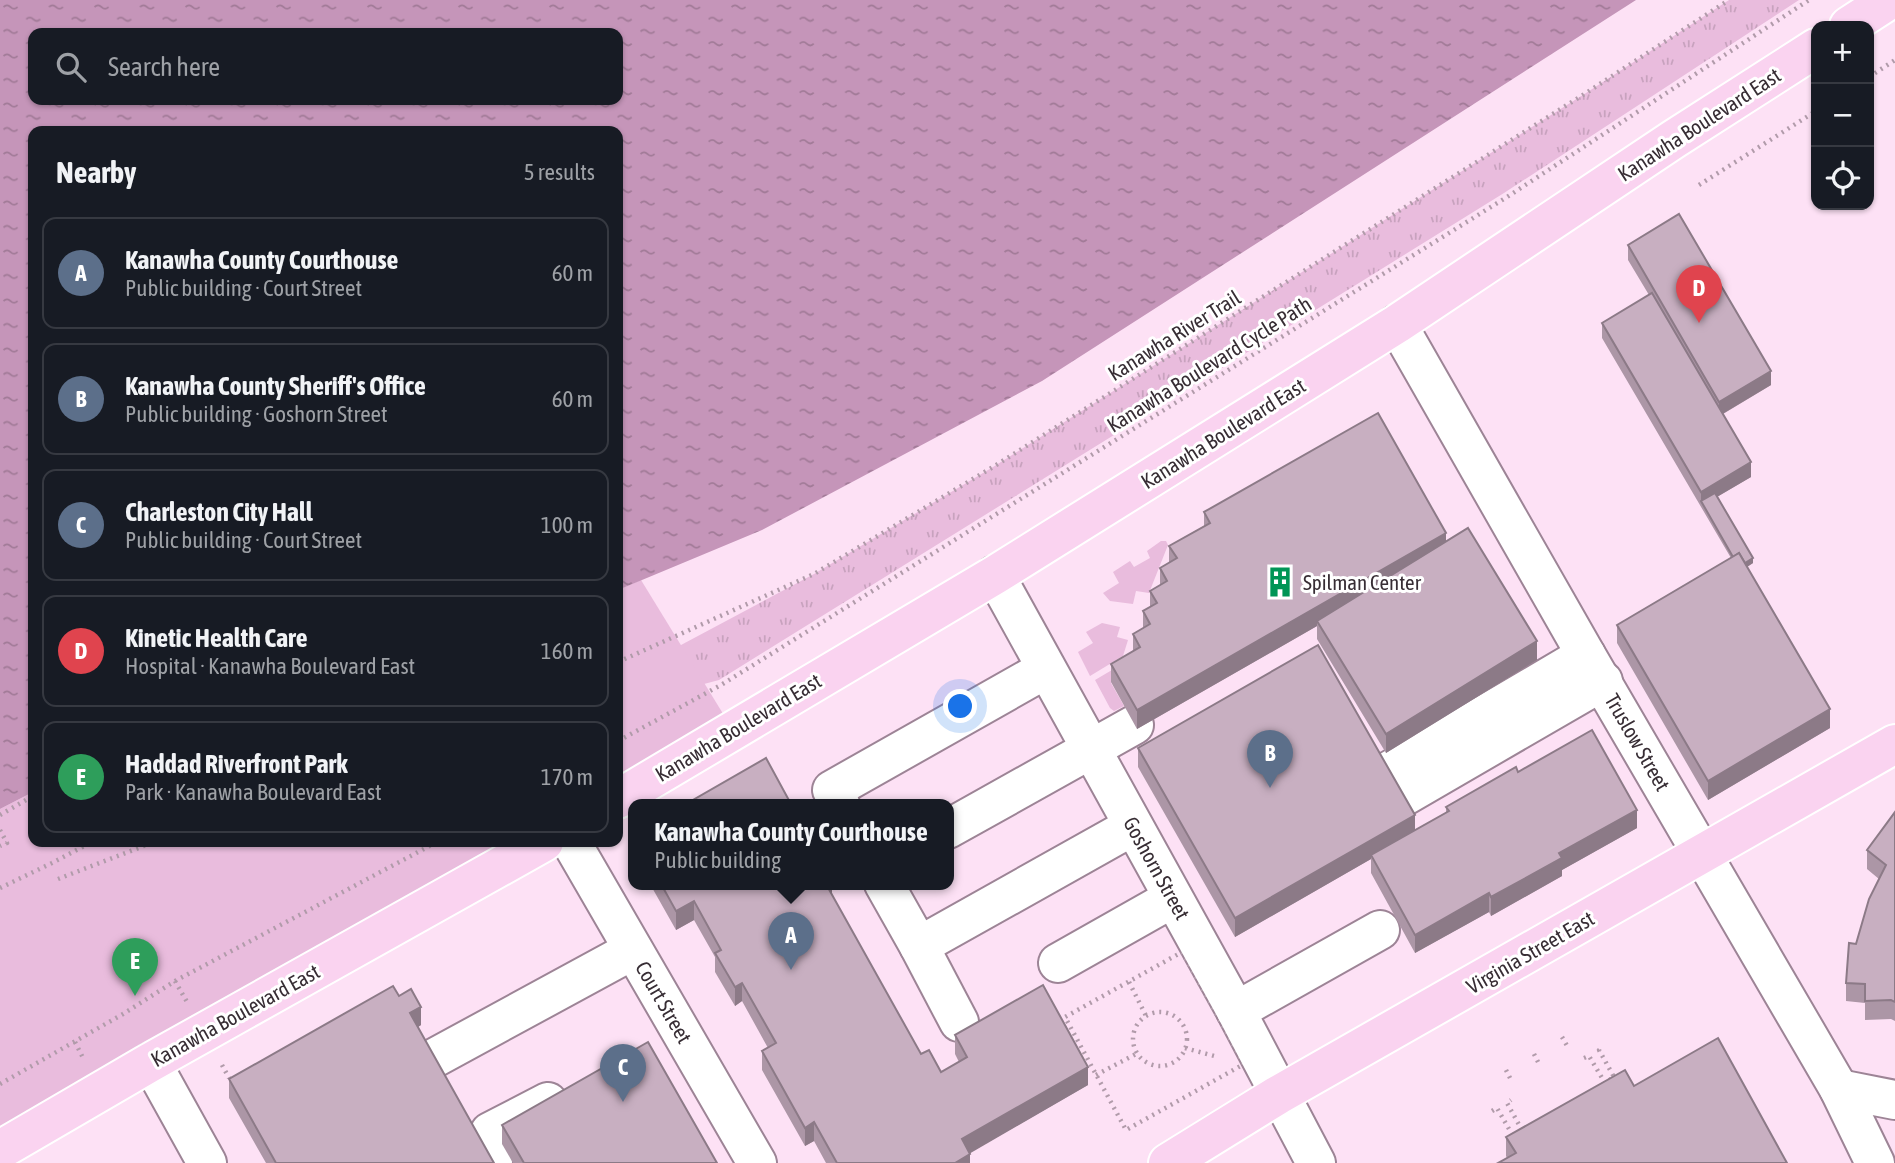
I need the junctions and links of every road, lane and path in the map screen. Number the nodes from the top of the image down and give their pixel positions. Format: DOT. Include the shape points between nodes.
graph roads {
  1 [pos="1729,0"];
  2 [pos="1809,0"];
  3 [pos="1889,0"];
  4 [pos="1857,21"];
  5 [pos="1811,51"];
  6 [pos="1895,60"];
  7 [pos="1874,74"];
  8 [pos="1811,114"];
  9 [pos="1699,185"];
  10 [pos="1397,324"];
  11 [pos="995,575"];
  12 [pos="623,660"];
  13 [pos="1595,668"];
  14 [pos="1046,669"];
  15 [pos="1134,724"];
  16 [pos="623,738"];
  17 [pos="1895,744"];
  18 [pos="1091,749"];
  19 [pos="1389,788"];
  20 [pos="623,796"];
  21 [pos="28,799"];
  22 [pos="837,799"];
  23 [pos="0,815"];
  24 [pos="954,826"];
  25 [pos="1133,826"];
  26 [pos="0,830"];
  27 [pos="0,846"];
  28 [pos="82,847"];
  29 [pos="141,847"];
  30 [pos="428,847"];
  31 [pos="535,847"];
  32 [pos="574,847"];
  33 [pos="1703,854"];
  34 [pos="58,879"];
  35 [pos="0,888"];
  36 [pos="887,890"];
  37 [pos="1173,898"];
  38 [pos="1380,930"];
  39 [pos="919,946"];
  40 [pos="634,950"];
  41 [pos="1058,963"];
  42 [pos="1129,982"];
  43 [pos="1236,1012"];
  44 [pos="1146,1017"];
  45 [pos="960,1022"];
  46 [pos="1562,1037"];
  47 [pos="1603,1047"];
  48 [pos="1185,1048"];
  49 [pos="1569,1049"];
  50 [pos="1138,1053"];
  51 [pos="1534,1054"];
  52 [pos="1220,1058"];
  53 [pos="1584,1058"];
  54 [pos="1232,1061"];
  55 [pos="151,1062"];
  56 [pos="427,1062"];
  57 [pos="1244,1064"];
  58 [pos="1540,1066"];
  59 [pos="1506,1070"];
  60 [pos="1096,1075"];
  61 [pos="1512,1082"];
  62 [pos="582,1083"];
  63 [pos="0,1084"];
  64 [pos="1839,1089"];
  65 [pos="1278,1095"];
  66 [pos="1511,1100"];
  67 [pos="1895,1100"];
  68 [pos="1492,1111"];
  69 [pos="0,1150"];
  70 [pos="207,1163"];
  71 [pos="493,1163"];
  72 [pos="757,1163"];
  73 [pos="1168,1163"];
  74 [pos="1315,1163"];
  75 [pos="1875,1163"];
  1 -- 12 [label="path, Kanawha River Trail" via="1076,415 826,567"];
  2 -- 16 [label="path, Kanawha Boulevard Cycle Path" via="1496,205 721,685"];
  3 -- 4 [label="main road"];
  5 -- 10 [label="main road, Kanawha Boulevard East"];
  6 -- 7 [label="path"];
  8 -- 9 [label="path"];
  10 -- 11 [label="main road, Kanawha Boulevard East"];
  10 -- 13 [label="street, Truslow Street"];
  11 -- 14 [label="street, Goshorn Street"];
  11 -- 20 [label="main road, Kanawha Boulevard East"];
  13 -- 19 [label="street"];
  13 -- 33 [label="street, Truslow Street"];
  14 -- 18 [label="street, Goshorn Street"];
  14 -- 22 [label="street" via="832,790"];
  15 -- 18 [label="street"];
  17 -- 33 [label="main road, Virginia Street East"];
  18 -- 24 [label="street"];
  18 -- 25 [label="street, Goshorn Street"];
  21 -- 23 [label="path"];
  25 -- 37 [label="street, Goshorn Street"];
  25 -- 39 [label="street"];
  26 -- 27 [label="path" via="7,843"];
  28 -- 35 [label="path"];
  29 -- 34 [label="path"];
  30 -- 63 [label="path" via="175,981"];
  31 -- 55 [label="main road, Kanawha Boulevard East"];
  32 -- 40 [label="street, Court Street"];
  33 -- 64 [label="street, Truslow Street"];
  33 -- 65 [label="main road, Virginia Street East"];
  36 -- 39 [label="street"];
  37 -- 41 [label="street"];
  37 -- 43 [label="street, Goshorn Street"];
  38 -- 43 [label="street"];
  39 -- 45 [label="street"];
  40 -- 56 [label="street"];
  40 -- 72 [label="street, Court Street" via="666,1039"];
  42 -- 44 [label="path"];
  42 -- 57 [label="path" via="1182,952"];
  42 -- 60 [label="path" via="1065,1017"];
  43 -- 65 [label="street, Goshorn Street"];
  44 -- 48 [label="path" via="1173,1014 1186,1030"];
  44 -- 50 [label="path" via="1133,1037"];
  46 -- 49 [label="path"];
  47 -- 53 [label="path" via="1599,1050 1615,1077 1605,1083 1589,1055"];
  48 -- 50 [label="path" via="1178,1059 1158,1066"];
  48 -- 52 [label="path"];
  50 -- 60 [label="path"];
  51 -- 58 [label="path"];
  54 -- 57 [label="path"];
  55 -- 69 [label="main road, Kanawha Boulevard East"];
  55 -- 70 [label="street"];
  57 -- 60 [label="path" via="1126,1130"];
  59 -- 61 [label="path"];
  62 -- 71 [label="street" via="490,1132 484,1147"];
  64 -- 67 [label="street"];
  64 -- 75 [label="street, Truslow Street"];
  65 -- 73 [label="main road, Virginia Street East"];
  65 -- 74 [label="street, Goshorn Street"];
  66 -- 68 [label="path" via="1507,1103 1522,1130 1513,1136 1497,1108"];
}
